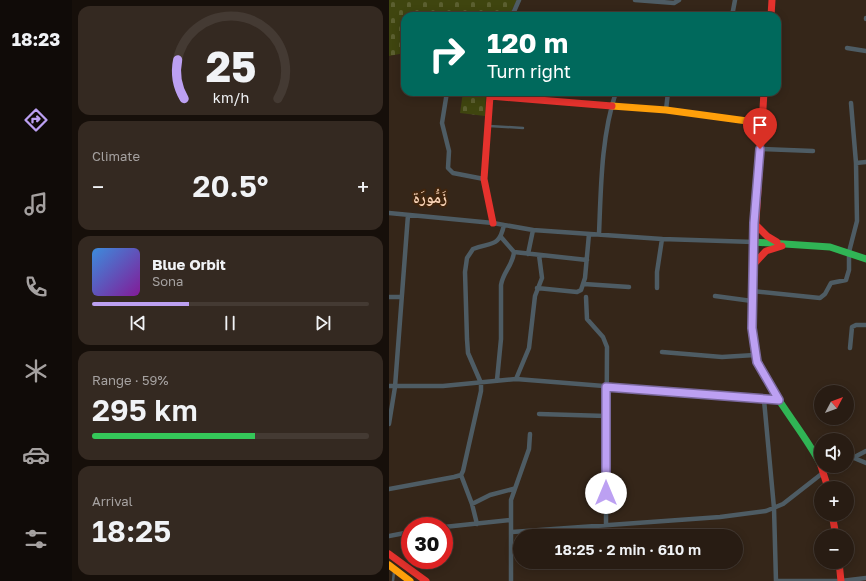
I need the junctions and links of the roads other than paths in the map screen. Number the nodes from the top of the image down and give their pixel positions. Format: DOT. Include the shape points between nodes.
graph roads {
  1 [pos="519,0"];
  2 [pos="635,0"];
  3 [pos="679,0"];
  4 [pos="735,0"];
  5 [pos="772,0"];
  6 [pos="514,12"];
  7 [pos="733,12"];
  8 [pos="771,12"];
  9 [pos="847,48"];
  10 [pos="866,51"];
  11 [pos="446,96"];
  12 [pos="490,96"];
  13 [pos="509,96"];
  14 [pos="615,96"];
  15 [pos="668,96"];
  16 [pos="764,96"];
  17 [pos="851,103"];
  18 [pos="611,107"];
  19 [pos="666,110"];
  20 [pos="762,123"];
  21 [pos="488,126"];
  22 [pos="523,128"];
  23 [pos="760,149"];
  24 [pos="813,151"];
  25 [pos="856,162"];
  26 [pos="866,162"];
  27 [pos="484,179"];
  28 [pos="389,213"];
  29 [pos="408,215"];
  30 [pos="493,223"];
  31 [pos="754,223"];
  32 [pos="504,225"];
  33 [pos="533,230"];
  34 [pos="589,234"];
  35 [pos="599,234"];
  36 [pos="501,236"];
  37 [pos="662,239"];
  38 [pos="754,242"];
  39 [pos="786,244"];
  40 [pos="514,252"];
  41 [pos="849,252"];
  42 [pos="528,254"];
  43 [pos="539,255"];
  44 [pos="866,259"];
  45 [pos="587,260"];
  46 [pos="753,265"];
  47 [pos="584,284"];
  48 [pos="629,287"];
  49 [pos="537,288"];
  50 [pos="657,288"];
  51 [pos="752,291"];
  52 [pos="715,296"];
  53 [pos="389,297"];
  54 [pos="401,297"];
  55 [pos="586,297"];
  56 [pos="752,301"];
  57 [pos="866,325"];
  58 [pos="850,348"];
  59 [pos="662,352"];
  60 [pos="755,355"];
  61 [pos="516,378"];
  62 [pos="497,380"];
  63 [pos="481,383"];
  64 [pos="389,386"];
  65 [pos="395,387"];
  66 [pos="606,387"];
  67 [pos="764,400"];
  68 [pos="779,400"];
  69 [pos="539,414"];
  70 [pos="606,416"];
  71 [pos="389,424"];
  72 [pos="530,434"];
  73 [pos="866,451"];
  74 [pos="814,452"];
  75 [pos="854,458"];
  76 [pos="866,462"];
  77 [pos="817,473"];
  78 [pos="461,475"];
  79 [pos="389,489"];
  80 [pos="513,490"];
  81 [pos="472,504"];
  82 [pos="774,508"];
  83 [pos="511,520"];
  84 [pos="477,524"];
  85 [pos="606,524"];
  86 [pos="453,526"];
  87 [pos="512,532"];
  88 [pos="401,534"];
  89 [pos="389,536"];
  90 [pos="389,554"];
  91 [pos="392,567"];
  92 [pos="840,569"];
  93 [pos="866,578"];
  94 [pos="393,581"];
  95 [pos="410,581"];
  96 [pos="426,581"];
  97 [pos="511,581"];
  98 [pos="841,581"];
  1 -- 6 [label="street"];
  2 -- 3 [label="street" via="674,3"];
  4 -- 7 [label="street"];
  5 -- 8 [label="street"];
  9 -- 10 [label="street"];
  11 -- 27 [label="street" via="441,123 449,151 448,168 453,173"];
  12 -- 21 [label="street"];
  13 -- 18 [label="street"];
  14 -- 18 [label="street"];
  15 -- 19 [label="street"];
  16 -- 20 [label="street"];
  17 -- 25 [label="street"];
  18 -- 19 [label="street"];
  18 -- 35 [label="street" via="603,167"];
  19 -- 20 [label="street"];
  20 -- 23 [label="street"];
  21 -- 22 [label="lane"];
  21 -- 27 [label="street"];
  23 -- 24 [label="street"];
  23 -- 31 [label="street"];
  25 -- 26 [label="street"];
  25 -- 41 [label="street" via="857,221"];
  27 -- 30 [label="street"];
  28 -- 29 [label="street"];
  29 -- 30 [label="street"];
  29 -- 54 [label="street"];
  30 -- 32 [label="street"];
  31 -- 38 [label="street"];
  31 -- 39 [label="street" via="767,236"];
  32 -- 33 [label="street"];
  32 -- 36 [label="street"];
  33 -- 34 [label="street"];
  33 -- 42 [label="street"];
  34 -- 35 [label="street"];
  34 -- 45 [label="street"];
  35 -- 37 [label="street"];
  36 -- 40 [label="street"];
  36 -- 63 [label="street" via="494,244 473,249 467,258 465,272 468,353"];
  37 -- 38 [label="street"];
  37 -- 50 [label="street"];
  38 -- 39 [label="street"];
  38 -- 46 [label="street"];
  39 -- 41 [label="street" via="830,247"];
  39 -- 46 [label="street" via="766,251"];
  40 -- 42 [label="street"];
  40 -- 62 [label="street" via="513,260 502,277 501,339"];
  41 -- 44 [label="street"];
  41 -- 51 [label="street" via="846,280 831,283 823,297"];
  42 -- 43 [label="street"];
  43 -- 45 [label="street"];
  43 -- 49 [label="street" via="542,278"];
  45 -- 47 [label="street"];
  46 -- 51 [label="street"];
  47 -- 48 [label="street"];
  47 -- 49 [label="street" via="577,292"];
  49 -- 61 [label="street" via="529,348"];
  51 -- 56 [label="street"];
  52 -- 56 [label="street"];
  53 -- 54 [label="street"];
  54 -- 65 [label="street"];
  55 -- 66 [label="street" via="587,319 603,337 607,347"];
  56 -- 60 [label="street"];
  57 -- 58 [label="street" via="856,325 852,328"];
  59 -- 60 [label="street" via="722,357"];
  60 -- 68 [label="street"];
  61 -- 62 [label="street"];
  61 -- 66 [label="street"];
  62 -- 63 [label="street"];
  63 -- 65 [label="street"];
  63 -- 78 [label="street" via="481,395"];
  64 -- 65 [label="street"];
  65 -- 71 [label="street"];
  66 -- 67 [label="street"];
  66 -- 70 [label="street"];
  67 -- 68 [label="street"];
  67 -- 82 [label="street"];
  68 -- 74 [label="street"];
  69 -- 70 [label="street"];
  70 -- 85 [label="street"];
  72 -- 80 [label="street" via="526,459"];
  73 -- 75 [label="street"];
  75 -- 76 [label="street"];
  77 -- 82 [label="street" via="791,499"];
  78 -- 79 [label="street"];
  78 -- 81 [label="street"];
  80 -- 81 [label="street" via="490,495"];
  80 -- 83 [label="street"];
  81 -- 84 [label="street"];
  82 -- 85 [label="street" via="720,517"];
  82 -- 98 [label="street" via="776,581"];
  83 -- 84 [label="street"];
  83 -- 87 [label="street"];
  84 -- 86 [label="street"];
  85 -- 87 [label="street"];
  87 -- 97 [label="street"];
  88 -- 89 [label="street"];
  90 -- 96 [label="street"];
  91 -- 94 [label="lane"];
  91 -- 95 [label="street"];
  92 -- 98 [label="street"];
  93 -- 98 [label="street"];
}
